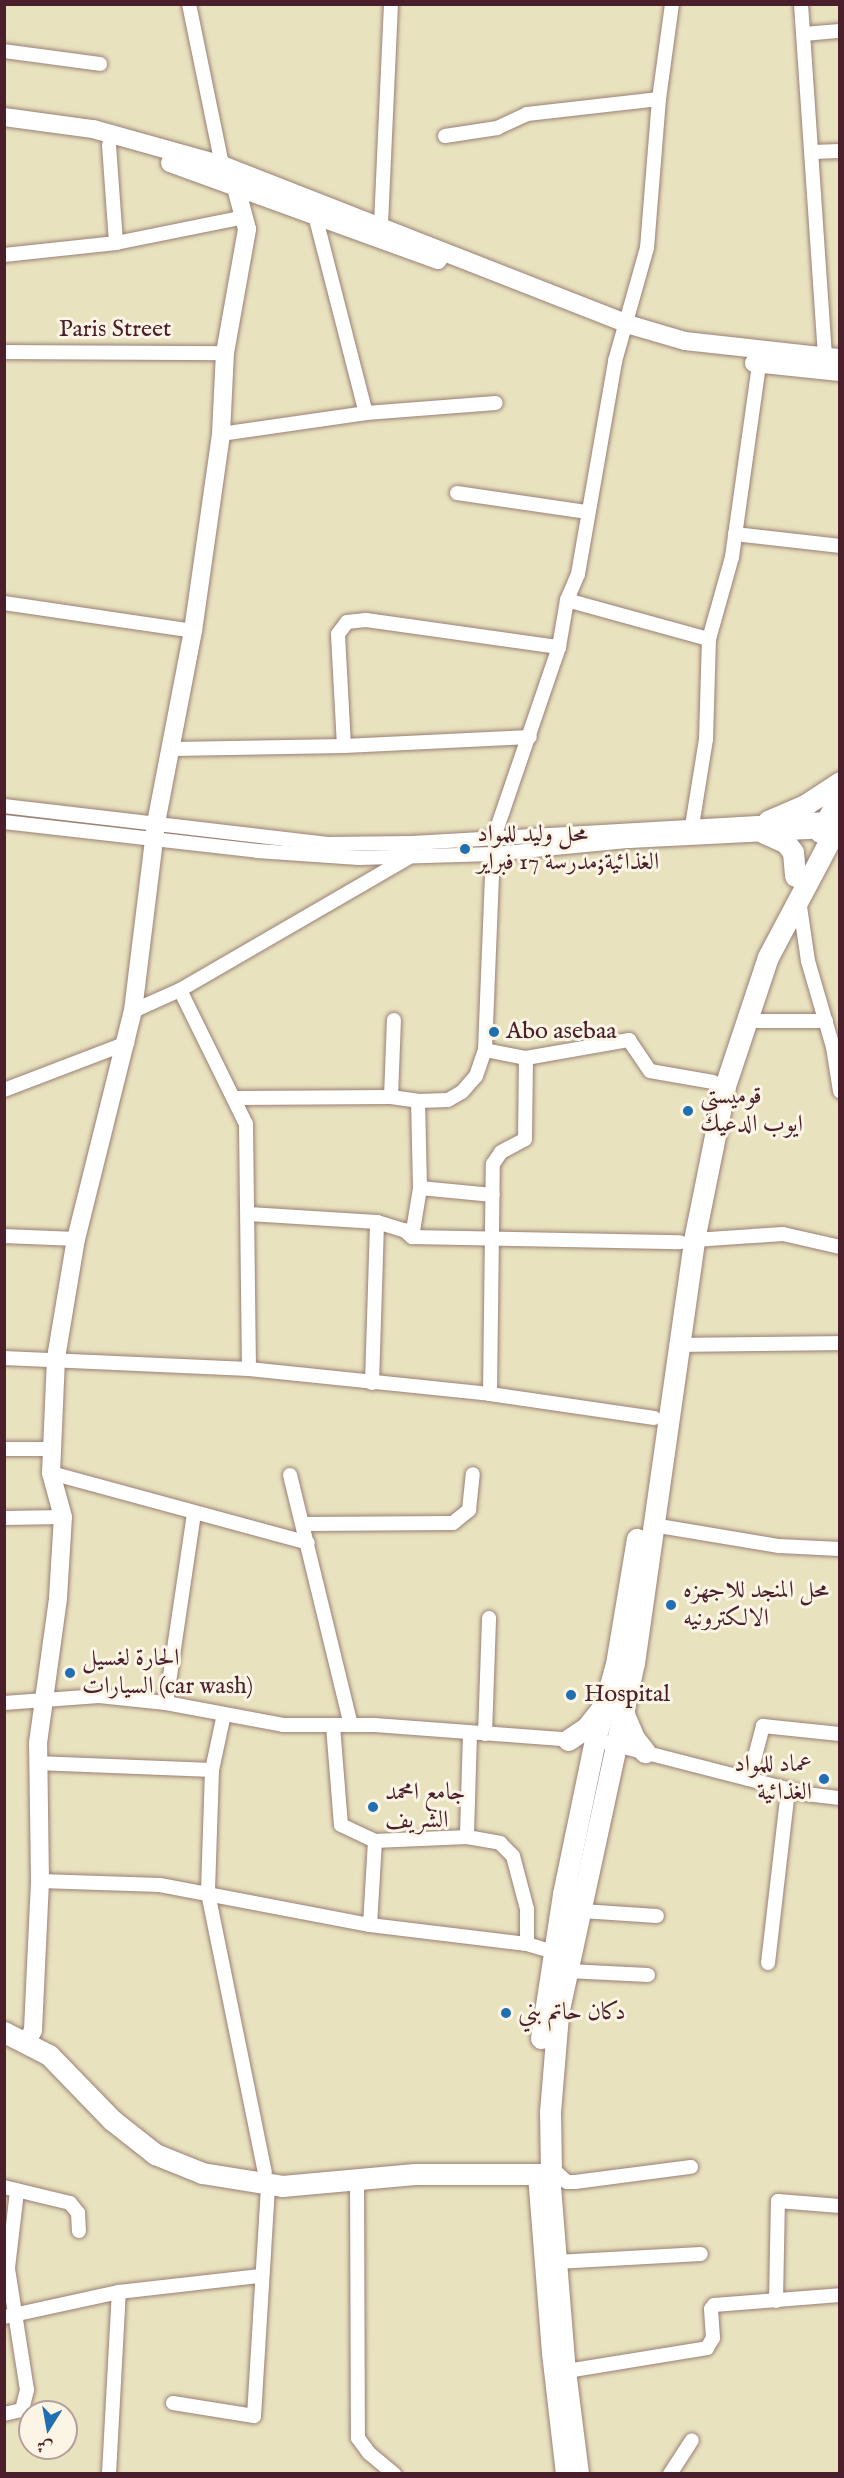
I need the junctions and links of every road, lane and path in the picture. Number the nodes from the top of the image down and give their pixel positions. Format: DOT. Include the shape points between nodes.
graph roads {
  1 [pos="189,4"];
  2 [pos="391,4"];
  3 [pos="672,4"];
  4 [pos="801,4"];
  5 [pos="840,31"];
  6 [pos="804,34"];
  7 [pos="4,51"];
  8 [pos="99,64"];
  9 [pos="659,99"];
  10 [pos="4,117"];
  11 [pos="4,129"];
  12 [pos="445,136"];
  13 [pos="109,145"];
  14 [pos="840,151"];
  15 [pos="813,152"];
  16 [pos="222,165"];
  17 [pos="235,184"];
  18 [pos="315,215"];
  19 [pos="245,217"];
  20 [pos="381,224"];
  21 [pos="116,243"];
  22 [pos="4,255"];
  23 [pos="625,329"];
  24 [pos="4,351"];
  25 [pos="225,353"];
  26 [pos="832,357"];
  27 [pos="760,358"];
  28 [pos="840,372"];
  29 [pos="496,403"];
  30 [pos="366,413"];
  31 [pos="221,434"];
  32 [pos="457,493"];
  33 [pos="588,512"];
  34 [pos="735,534"];
  35 [pos="840,546"];
  36 [pos="567,600"];
  37 [pos="4,603"];
  38 [pos="193,631"];
  39 [pos="709,639"];
  40 [pos="559,646"];
  41 [pos="530,736"];
  42 [pos="344,746"];
  43 [pos="173,749"];
  44 [pos="840,782"];
  45 [pos="840,796"];
  46 [pos="4,806"];
  47 [pos="4,822"];
  48 [pos="833,825"];
  49 [pos="766,827"];
  50 [pos="156,830"];
  51 [pos="691,831"];
  52 [pos="494,837"];
  53 [pos="493,854"];
  54 [pos="413,855"];
  55 [pos="795,876"];
  56 [pos="798,898"];
  57 [pos="180,990"];
  58 [pos="133,1011"];
  59 [pos="394,1020"];
  60 [pos="746,1021"];
  61 [pos="826,1021"];
  62 [pos="127,1042"];
  63 [pos="485,1050"];
  64 [pos="526,1058"];
  65 [pos="713,1082"];
  66 [pos="4,1090"];
  67 [pos="840,1091"];
  68 [pos="391,1097"];
  69 [pos="236,1098"];
  70 [pos="418,1101"];
  71 [pos="420,1188"];
  72 [pos="493,1195"];
  73 [pos="249,1214"];
  74 [pos="377,1222"];
  75 [pos="4,1236"];
  76 [pos="412,1237"];
  77 [pos="76,1239"];
  78 [pos="491,1240"];
  79 [pos="687,1241"];
  80 [pos="840,1247"];
  81 [pos="840,1342"];
  82 [pos="679,1345"];
  83 [pos="4,1358"];
  84 [pos="56,1358"];
  85 [pos="249,1369"];
  86 [pos="372,1383"];
  87 [pos="490,1394"];
  88 [pos="654,1418"];
  89 [pos="4,1449"];
  90 [pos="52,1449"];
  91 [pos="51,1473"];
  92 [pos="473,1474"];
  93 [pos="290,1475"];
  94 [pos="194,1514"];
  95 [pos="63,1517"];
  96 [pos="4,1518"];
  97 [pos="303,1524"];
  98 [pos="653,1525"];
  99 [pos="308,1543"];
  100 [pos="840,1549"];
  101 [pos="489,1618"];
  102 [pos="44,1700"];
  103 [pos="166,1702"];
  104 [pos="4,1703"];
  105 [pos="613,1708"];
  106 [pos="224,1714"];
  107 [pos="351,1725"];
  108 [pos="333,1726"];
  109 [pos="470,1733"];
  110 [pos="485,1734"];
  111 [pos="840,1734"];
  112 [pos="568,1740"];
  113 [pos="595,1740"];
  114 [pos="616,1744"];
  115 [pos="645,1752"];
  116 [pos="37,1762"];
  117 [pos="212,1770"];
  118 [pos="749,1779"];
  119 [pos="788,1789"];
  120 [pos="840,1798"];
  121 [pos="467,1837"];
  122 [pos="375,1841"];
  123 [pos="40,1881"];
  124 [pos="208,1893"];
  125 [pos="582,1911"];
  126 [pos="657,1916"];
  127 [pos="370,1924"];
  128 [pos="527,1944"];
  129 [pos="553,1952"];
  130 [pos="768,1964"];
  131 [pos="568,1971"];
  132 [pos="648,1975"];
  133 [pos="4,2022"];
  134 [pos="4,2032"];
  135 [pos="30,2036"];
  136 [pos="544,2167"];
  137 [pos="691,2167"];
  138 [pos="357,2177"];
  139 [pos="267,2179"];
  140 [pos="11,2189"];
  141 [pos="840,2206"];
  142 [pos="79,2231"];
  143 [pos="701,2254"];
  144 [pos="556,2262"];
  145 [pos="260,2276"];
  146 [pos="119,2292"];
  147 [pos="840,2295"];
  148 [pos="776,2301"];
  149 [pos="11,2315"];
  150 [pos="567,2370"];
  151 [pos="173,2403"];
  152 [pos="4,2414"];
  153 [pos="692,2440"];
  154 [pos="109,2474"];
  155 [pos="394,2474"];
  156 [pos="565,2474"];
  157 [pos="580,2474"];
  158 [pos="670,2474"];
  1 -- 16 [label="street"];
  2 -- 20 [label="street"];
  3 -- 9 [label="street"];
  4 -- 6 [label="street"];
  5 -- 6 [label="street"];
  6 -- 15 [label="street"];
  7 -- 8 [label="street"];
  9 -- 12 [label="street" via="527,114 497,128"];
  9 -- 23 [label="street" via="647,248"];
  10 -- 16 [label="street" via="93,129"];
  11 -- 13 [label="street"];
  13 -- 17 [label="street"];
  13 -- 21 [label="street"];
  14 -- 15 [label="street"];
  15 -- 26 [label="street"];
  16 -- 17 [label="street"];
  16 -- 20 [label="street"];
  17 -- 18 [label="street"];
  17 -- 19 [label="street"];
  18 -- 23 [label="street"];
  18 -- 30 [label="street"];
  19 -- 21 [label="street"];
  19 -- 25 [label="street" via="247,229"];
  20 -- 23 [label="street"];
  21 -- 22 [label="street"];
  23 -- 27 [label="street"];
  23 -- 33 [label="street"];
  24 -- 25 [label="street, Paris Street"];
  25 -- 31 [label="street"];
  26 -- 27 [label="street"];
  27 -- 28 [label="street"];
  27 -- 34 [label="street"];
  29 -- 30 [label="street"];
  30 -- 31 [label="street"];
  31 -- 38 [label="street"];
  32 -- 33 [label="street"];
  33 -- 36 [label="street" via="578,574"];
  34 -- 35 [label="street"];
  34 -- 39 [label="street"];
  36 -- 39 [label="street"];
  36 -- 40 [label="street"];
  37 -- 38 [label="street"];
  38 -- 43 [label="street"];
  39 -- 51 [label="street" via="706,739"];
  40 -- 41 [label="street"];
  40 -- 42 [label="street" via="366,620 347,622 338,634"];
  41 -- 42 [label="street"];
  41 -- 52 [label="street"];
  42 -- 43 [label="street"];
  43 -- 50 [label="street"];
  44 -- 49 [label="main road"];
  45 -- 48 [label="main road"];
  46 -- 50 [label="street"];
  47 -- 50 [label="street"];
  48 -- 49 [label="street"];
  48 -- 55 [label="main road"];
  48 -- 56 [label="main road"];
  49 -- 51 [label="street"];
  49 -- 55 [label="main road" via="793,852"];
  50 -- 52 [label="street" via="328,844"];
  50 -- 54 [label="street" via="257,851 359,858"];
  50 -- 58 [label="street"];
  51 -- 52 [label="street"];
  51 -- 53 [label="street"];
  53 -- 54 [label="street"];
  53 -- 63 [label="street"];
  54 -- 57 [label="street"];
  55 -- 65 [label="main road" via="734,1012"];
  56 -- 60 [label="main road" via="768,957"];
  56 -- 61 [label="street" via="808,961"];
  57 -- 58 [label="street"];
  57 -- 69 [label="street"];
  58 -- 62 [label="street"];
  59 -- 68 [label="street"];
  60 -- 61 [label="street"];
  60 -- 79 [label="main road" via="725,1086"];
  61 -- 67 [label="street"];
  62 -- 66 [label="street"];
  62 -- 77 [label="street"];
  63 -- 64 [label="street"];
  63 -- 70 [label="street" via="476,1076 462,1092 448,1100"];
  64 -- 65 [label="street" via="629,1040 650,1071"];
  64 -- 72 [label="street" via="525,1139 495,1160"];
  65 -- 79 [label="main road"];
  68 -- 69 [label="street"];
  68 -- 70 [label="street"];
  69 -- 73 [label="street" via="247,1132"];
  70 -- 71 [label="street"];
  71 -- 72 [label="street"];
  71 -- 76 [label="street"];
  72 -- 78 [label="street"];
  73 -- 74 [label="street"];
  73 -- 85 [label="street"];
  74 -- 76 [label="street" via="404,1230"];
  74 -- 86 [label="street"];
  75 -- 77 [label="street"];
  76 -- 78 [label="street"];
  77 -- 84 [label="street"];
  78 -- 79 [label="street"];
  78 -- 87 [label="street"];
  79 -- 80 [label="street" via="783,1234"];
  79 -- 82 [label="main road"];
  79 -- 88 [label="main road"];
  81 -- 82 [label="street"];
  82 -- 98 [label="main road"];
  83 -- 84 [label="street"];
  84 -- 85 [label="street"];
  84 -- 90 [label="street"];
  85 -- 86 [label="street"];
  86 -- 87 [label="street"];
  87 -- 88 [label="street"];
  88 -- 105 [label="main road"];
  89 -- 90 [label="street"];
  90 -- 91 [label="street"];
  91 -- 94 [label="street"];
  91 -- 95 [label="street"];
  92 -- 97 [label="street" via="469,1510 453,1523"];
  93 -- 97 [label="street"];
  94 -- 99 [label="street"];
  94 -- 103 [label="street"];
  95 -- 96 [label="street"];
  95 -- 102 [label="street" via="58,1598"];
  97 -- 99 [label="street"];
  98 -- 100 [label="street" via="779,1546"];
  98 -- 105 [label="main road" via="634,1663"];
  99 -- 107 [label="street"];
  101 -- 110 [label="street"];
  102 -- 103 [label="street" via="99,1696"];
  102 -- 104 [label="street"];
  102 -- 116 [label="street"];
  103 -- 106 [label="street"];
  105 -- 112 [label="main road"];
  105 -- 113 [label="main road"];
  105 -- 114 [label="main road"];
  105 -- 115 [label="main road"];
  106 -- 108 [label="street" via="283,1725"];
  106 -- 117 [label="street"];
  107 -- 108 [label="street"];
  107 -- 109 [label="street"];
  108 -- 122 [label="street" via="341,1825"];
  109 -- 110 [label="street"];
  109 -- 121 [label="street"];
  110 -- 112 [label="street"];
  111 -- 118 [label="street" via="763,1726"];
  112 -- 113 [label="street"];
  113 -- 114 [label="street"];
  113 -- 129 [label="main road"];
  114 -- 115 [label="street"];
  114 -- 125 [label="main road"];
  115 -- 118 [label="street"];
  116 -- 117 [label="street"];
  116 -- 123 [label="street"];
  117 -- 124 [label="street"];
  118 -- 119 [label="street"];
  119 -- 120 [label="street"];
  119 -- 130 [label="street"];
  121 -- 122 [label="street"];
  121 -- 128 [label="street" via="500,1843 513,1856 527,1909"];
  122 -- 127 [label="street"];
  123 -- 124 [label="street" via="109,1881"];
  123 -- 135 [label="street"];
  124 -- 127 [label="street"];
  124 -- 139 [label="street"];
  125 -- 126 [label="street"];
  125 -- 131 [label="main road"];
  127 -- 128 [label="street"];
  128 -- 129 [label="street"];
  129 -- 136 [label="main road" via="538,2064"];
  131 -- 132 [label="street"];
  131 -- 136 [label="main road" via="553,2054"];
  133 -- 135 [label="main road"];
  134 -- 135 [label="main road"];
  135 -- 139 [label="main road" via="112,2120 154,2154 202,2173"];
  136 -- 137 [label="street" via="575,2182"];
  136 -- 138 [label="main road"];
  136 -- 139 [label="main road"];
  136 -- 144 [label="street"];
  136 -- 156 [label="street" via="551,2354"];
  138 -- 139 [label="main road"];
  138 -- 155 [label="street" via="358,2438"];
  139 -- 145 [label="street"];
  140 -- 142 [label="street" via="70,2203 78,2213"];
  140 -- 149 [label="street"];
  141 -- 148 [label="street" via="778,2201"];
  143 -- 144 [label="street"];
  144 -- 150 [label="street"];
  145 -- 146 [label="street"];
  145 -- 151 [label="street" via="261,2346 254,2416"];
  146 -- 149 [label="street"];
  146 -- 154 [label="street"];
  147 -- 148 [label="street"];
  148 -- 150 [label="street" via="713,2305 713,2338 706,2348"];
  149 -- 152 [label="street" via="26,2404 22,2410"];
  150 -- 157 [label="street"];
  153 -- 158 [label="street"];
}
